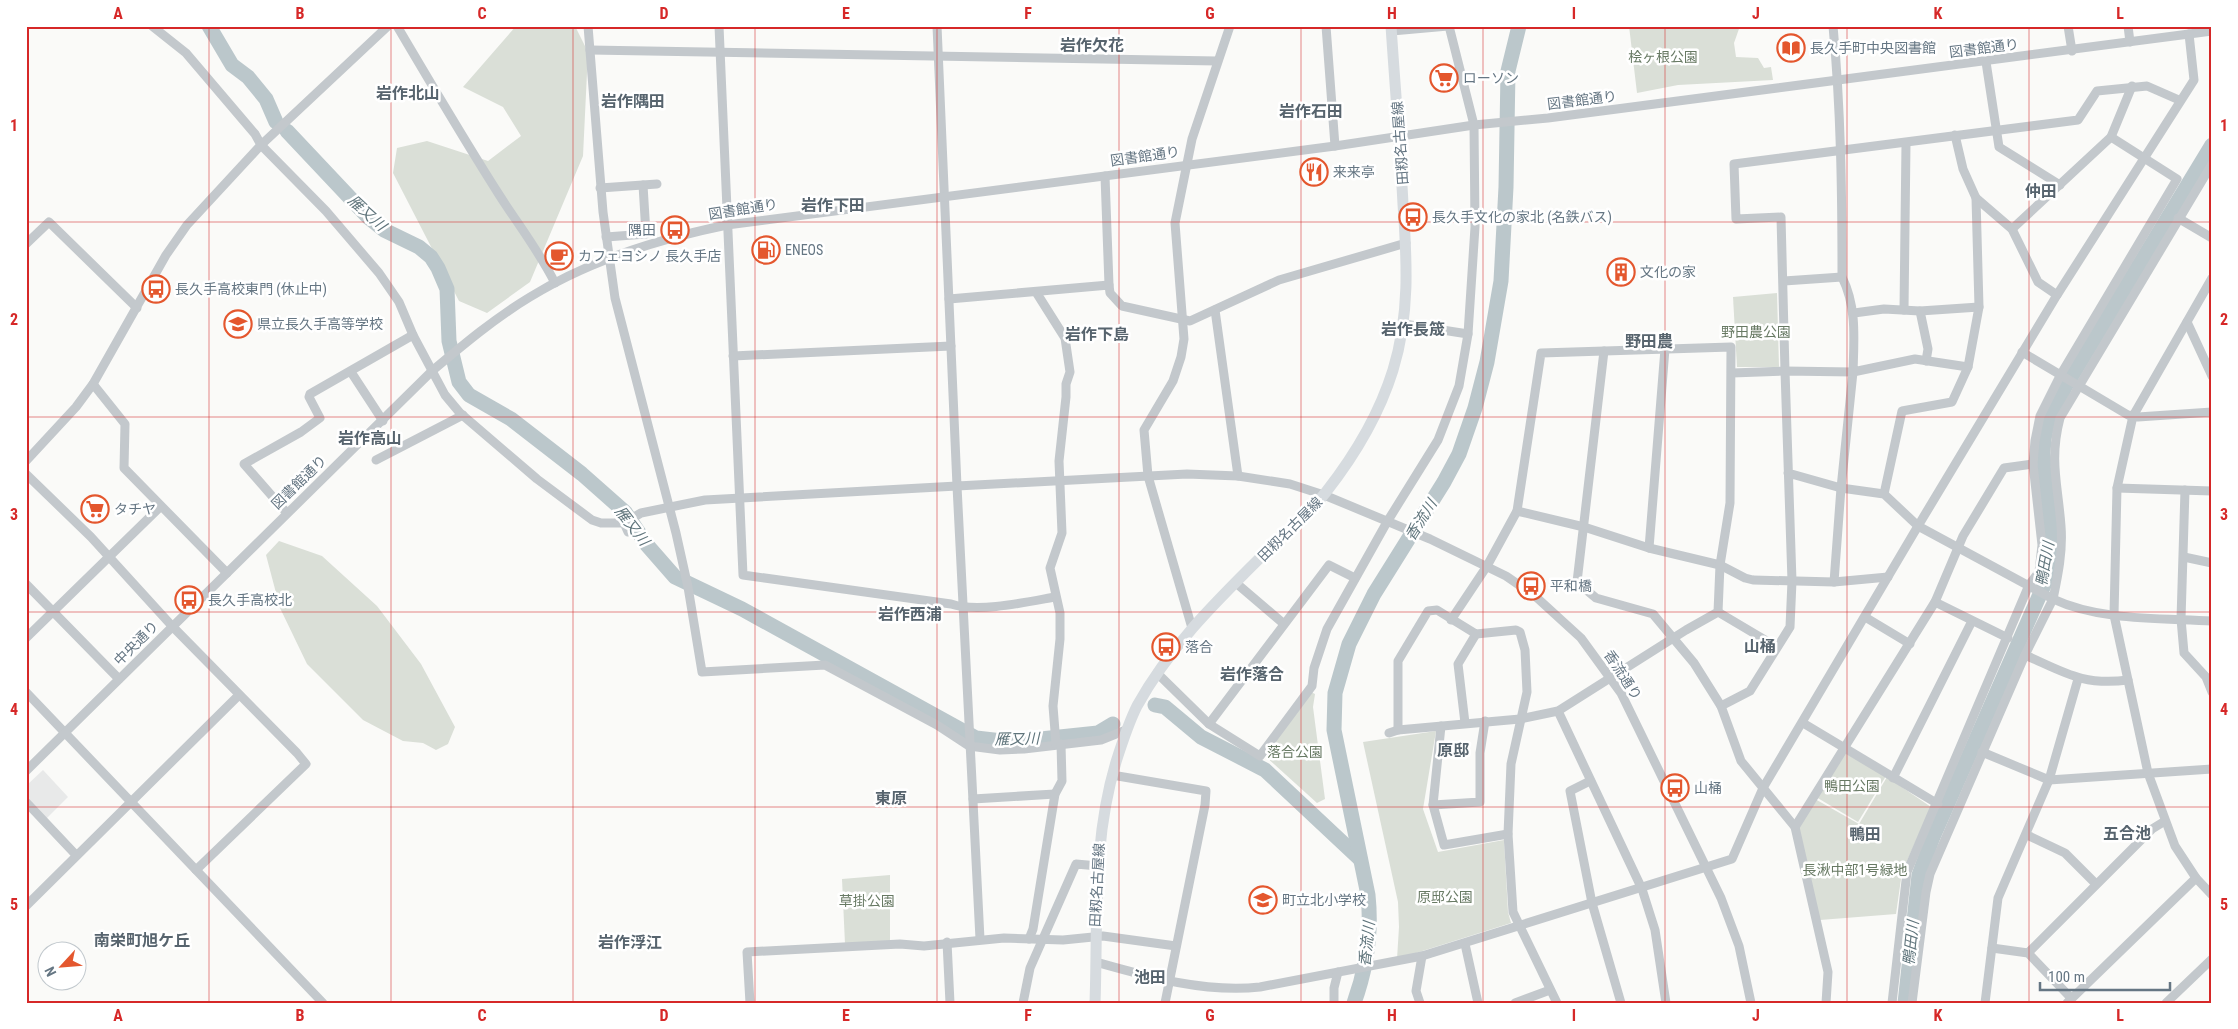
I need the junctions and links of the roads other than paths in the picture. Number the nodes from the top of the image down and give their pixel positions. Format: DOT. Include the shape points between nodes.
graph roads {
  1 [pos="152,26"];
  2 [pos="388,26"];
  3 [pos="397,26"];
  4 [pos="588,26"];
  5 [pos="718,26"];
  6 [pos="937,26"];
  7 [pos="1230,26"];
  8 [pos="1326,26"];
  9 [pos="1448,26"];
  10 [pos="1833,26"];
  11 [pos="2068,26"];
  12 [pos="2128,26"];
  13 [pos="1391,29"];
  14 [pos="2212,31"];
  15 [pos="2189,34"];
  16 [pos="2130,42"];
  17 [pos="590,50"];
  18 [pos="720,51"];
  19 [pos="2072,51"];
  20 [pos="938,55"];
  21 [pos="1217,61"];
  22 [pos="1986,62"];
  23 [pos="1838,80"];
  24 [pos="2132,86"];
  25 [pos="2179,100"];
  26 [pos="1474,125"];
  27 [pos="1996,131"];
  28 [pos="1955,135"];
  29 [pos="1400,136"];
  30 [pos="2111,137"];
  31 [pos="1906,143"];
  32 [pos="262,145"];
  33 [pos="1335,146"];
  34 [pos="1842,150"];
  35 [pos="2143,158"];
  36 [pos="1188,164"];
  37 [pos="2212,164"];
  38 [pos="1105,176"];
  39 [pos="657,184"];
  40 [pos="643,185"];
  41 [pos="2060,185"];
  42 [pos="600,188"];
  43 [pos="946,195"];
  44 [pos="1976,198"];
  45 [pos="2178,218"];
  46 [pos="727,225"];
  47 [pos="2012,229"];
  48 [pos="606,237"];
  49 [pos="2212,238"];
  50 [pos="1406,243"];
  51 [pos="26,244"];
  52 [pos="609,259"];
  53 [pos="1842,278"];
  54 [pos="2212,278"];
  55 [pos="1784,281"];
  56 [pos="556,283"];
  57 [pos="1109,285"];
  58 [pos="1036,292"];
  59 [pos="2057,295"];
  60 [pos="949,299"];
  61 [pos="1979,307"];
  62 [pos="137,308"];
  63 [pos="1215,310"];
  64 [pos="1904,310"];
  65 [pos="1920,311"];
  66 [pos="1854,313"];
  67 [pos="1183,320"];
  68 [pos="2187,322"];
  69 [pos="1404,324"];
  70 [pos="1468,334"];
  71 [pos="413,335"];
  72 [pos="951,346"];
  73 [pos="1665,350"];
  74 [pos="1604,351"];
  75 [pos="2022,352"];
  76 [pos="732,356"];
  77 [pos="1926,361"];
  78 [pos="1968,367"];
  79 [pos="432,370"];
  80 [pos="1785,371"];
  81 [pos="351,372"];
  82 [pos="1853,372"];
  83 [pos="1732,373"];
  84 [pos="2063,375"];
  85 [pos="2212,376"];
  86 [pos="93,384"];
  87 [pos="2078,384"];
  88 [pos="2212,412"];
  89 [pos="463,415"];
  90 [pos="2133,416"];
  91 [pos="382,421"];
  92 [pos="376,460"];
  93 [pos="26,461"];
  94 [pos="2033,464"];
  95 [pos="1788,473"];
  96 [pos="26,474"];
  97 [pos="1148,476"];
  98 [pos="1238,476"];
  99 [pos="1059,480"];
  100 [pos="957,486"];
  101 [pos="1841,488"];
  102 [pos="2117,488"];
  103 [pos="2185,490"];
  104 [pos="2212,491"];
  105 [pos="1884,494"];
  106 [pos="1324,495"];
  107 [pos="739,497"];
  108 [pos="669,506"];
  109 [pos="160,507"];
  110 [pos="1518,511"];
  111 [pos="286,512"];
  112 [pos="1390,523"];
  113 [pos="1918,526"];
  114 [pos="1584,527"];
  115 [pos="266,534"];
  116 [pos="1649,548"];
  117 [pos="1958,548"];
  118 [pos="2184,556"];
  119 [pos="109,558"];
  120 [pos="2212,563"];
  121 [pos="1720,565"];
  122 [pos="1487,566"];
  123 [pos="227,573"];
  124 [pos="1888,577"];
  125 [pos="1355,578"];
  126 [pos="1792,581"];
  127 [pos="1834,582"];
  128 [pos="1236,583"];
  129 [pos="26,584"];
  130 [pos="2030,585"];
  131 [pos="1055,597"];
  132 [pos="2053,599"];
  133 [pos="1935,602"];
  134 [pos="964,608"];
  135 [pos="1718,612"];
  136 [pos="52,613"];
  137 [pos="2114,615"];
  138 [pos="1865,617"];
  139 [pos="1451,620"];
  140 [pos="2182,620"];
  141 [pos="1972,621"];
  142 [pos="2212,621"];
  143 [pos="1284,624"];
  144 [pos="172,626"];
  145 [pos="1192,628"];
  146 [pos="1476,634"];
  147 [pos="26,638"];
  148 [pos="2008,638"];
  149 [pos="1672,639"];
  150 [pos="1910,644"];
  151 [pos="1777,647"];
  152 [pos="2025,655"];
  153 [pos="1157,673"];
  154 [pos="119,679"];
  155 [pos="1612,679"];
  156 [pos="2078,679"];
  157 [pos="2128,680"];
  158 [pos="26,692"];
  159 [pos="2212,692"];
  160 [pos="239,695"];
  161 [pos="1722,706"];
  162 [pos="1558,711"];
  163 [pos="1520,719"];
  164 [pos="1485,721"];
  165 [pos="1465,723"];
  166 [pos="1803,723"];
  167 [pos="1209,724"];
  168 [pos="1441,726"];
  169 [pos="1126,730"];
  170 [pos="1398,730"];
  171 [pos="66,732"];
  172 [pos="1388,733"];
  173 [pos="1058,744"];
  174 [pos="970,746"];
  175 [pos="1845,749"];
  176 [pos="1982,752"];
  177 [pos="2212,768"];
  178 [pos="26,771"];
  179 [pos="2148,773"];
  180 [pos="1112,775"];
  181 [pos="1893,778"];
  182 [pos="2049,780"];
  183 [pos="1590,781"];
  184 [pos="1763,788"];
  185 [pos="1055,794"];
  186 [pos="973,799"];
  187 [pos="26,802"];
  188 [pos="131,802"];
  189 [pos="1938,804"];
  190 [pos="1433,805"];
  191 [pos="2165,821"];
  192 [pos="1795,827"];
  193 [pos="1508,834"];
  194 [pos="2027,835"];
  195 [pos="76,855"];
  196 [pos="1098,866"];
  197 [pos="1707,868"];
  198 [pos="196,870"];
  199 [pos="2196,878"];
  200 [pos="2096,884"];
  201 [pos="1642,889"];
  202 [pos="2212,895"];
  203 [pos="1592,903"];
  204 [pos="26,906"];
  205 [pos="1519,926"];
  206 [pos="1095,938"];
  207 [pos="1029,939"];
  208 [pos="980,940"];
  209 [pos="1044,940"];
  210 [pos="947,942"];
  211 [pos="1465,944"];
  212 [pos="1176,946"];
  213 [pos="1992,948"];
  214 [pos="2028,953"];
  215 [pos="1422,956"];
  216 [pos="2212,959"];
  217 [pos="1096,962"];
  218 [pos="1342,972"];
  219 [pos="1170,981"];
  220 [pos="1550,990"];
  221 [pos="2069,1000"];
  222 [pos="323,1003"];
  223 [pos="750,1003"];
  224 [pos="950,1003"];
  225 [pos="1023,1003"];
  226 [pos="1095,1003"];
  227 [pos="1165,1003"];
  228 [pos="1334,1003"];
  229 [pos="1420,1003"];
  230 [pos="1478,1003"];
  231 [pos="1515,1003"];
  232 [pos="1557,1003"];
  233 [pos="1621,1003"];
  234 [pos="1666,1003"];
  235 [pos="1751,1003"];
  236 [pos="1826,1003"];
  237 [pos="1892,1003"];
  238 [pos="1912,1003"];
  239 [pos="1984,1003"];
  240 [pos="2166,1003"];
  1 -- 32 [label="street" via="186,53"];
  2 -- 32 [label="street"];
  3 -- 56 [label="street"];
  4 -- 17 [label="street"];
  5 -- 18 [label="street"];
  6 -- 20 [label="street"];
  7 -- 21 [label="street"];
  8 -- 33 [label="street"];
  9 -- 13 [label="street"];
  9 -- 26 [label="street"];
  10 -- 23 [label="street"];
  11 -- 19 [label="street"];
  12 -- 16 [label="street"];
  13 -- 29 [label="main road, 田籾名古屋線"];
  14 -- 15 [label="street, 図書館通り"];
  15 -- 16 [label="street, 図書館通り"];
  15 -- 25 [label="street" via="2194,80"];
  16 -- 19 [label="street, 図書館通り"];
  17 -- 18 [label="street"];
  17 -- 42 [label="street"];
  18 -- 20 [label="street"];
  18 -- 46 [label="street"];
  19 -- 22 [label="street, 図書館通り"];
  20 -- 21 [label="street"];
  20 -- 43 [label="street"];
  21 -- 36 [label="street" via="1192,139"];
  22 -- 23 [label="street, 図書館通り"];
  22 -- 27 [label="street"];
  23 -- 26 [label="street, 図書館通り"];
  23 -- 34 [label="street"];
  24 -- 25 [label="street" via="2147,86"];
  24 -- 27 [label="street" via="2097,91 2078,120"];
  24 -- 30 [label="street"];
  25 -- 35 [label="street"];
  26 -- 29 [label="street, 図書館通り"];
  26 -- 70 [label="street" via="1475,227"];
  27 -- 28 [label="street"];
  27 -- 41 [label="street" via="1999,146"];
  28 -- 31 [label="street"];
  28 -- 44 [label="street" via="1963,169"];
  29 -- 33 [label="street, 図書館通り"];
  29 -- 50 [label="main road, 田籾名古屋線"];
  30 -- 35 [label="street"];
  30 -- 41 [label="street"];
  31 -- 34 [label="street"];
  31 -- 64 [label="street"];
  32 -- 62 [label="street" via="187,225 166,255"];
  32 -- 71 [label="street" via="326,211 379,274 399,302"];
  33 -- 36 [label="street, 図書館通り"];
  34 -- 53 [label="street"];
  34 -- 55 [label="street" via="1734,164 1736,219 1782,217"];
  35 -- 59 [label="street"];
  35 -- 84 [label="street" via="2177,179"];
  36 -- 38 [label="street, 図書館通り"];
  36 -- 67 [label="street" via="1176,223"];
  37 -- 45 [label="street"];
  38 -- 43 [label="street, 図書館通り"];
  38 -- 57 [label="street"];
  39 -- 40 [label="street"];
  40 -- 42 [label="street"];
  40 -- 48 [label="street" via="646,234"];
  41 -- 47 [label="street"];
  42 -- 48 [label="street"];
  43 -- 46 [label="street, 図書館通り"];
  43 -- 60 [label="street"];
  44 -- 47 [label="street"];
  44 -- 61 [label="street"];
  45 -- 49 [label="street"];
  45 -- 87 [label="street"];
  46 -- 52 [label="street, 図書館通り" via="685,233"];
  46 -- 76 [label="street"];
  47 -- 59 [label="street" via="2038,282"];
  48 -- 52 [label="street"];
  50 -- 63 [label="street" via="1279,280"];
  50 -- 69 [label="main road, 田籾名古屋線"];
  51 -- 62 [label="street" via="49,222"];
  52 -- 56 [label="street, 図書館通り"];
  52 -- 108 [label="street" via="620,322"];
  53 -- 55 [label="street"];
  53 -- 66 [label="street"];
  54 -- 68 [label="street"];
  55 -- 80 [label="street"];
  56 -- 79 [label="street, 図書館通り" via="507,312"];
  57 -- 58 [label="street"];
  57 -- 67 [label="street" via="1110,293 1122,306"];
  58 -- 60 [label="street"];
  58 -- 99 [label="street" via="1065,338 1070,372 1066,384"];
  59 -- 75 [label="street"];
  60 -- 72 [label="street"];
  61 -- 65 [label="street"];
  61 -- 78 [label="street"];
  62 -- 86 [label="street"];
  63 -- 67 [label="street" via="1190,321"];
  63 -- 98 [label="street"];
  64 -- 65 [label="street"];
  64 -- 66 [label="street"];
  65 -- 77 [label="street" via="1928,349"];
  66 -- 82 [label="street"];
  67 -- 97 [label="street" via="1184,339 1178,368 1144,430"];
  68 -- 85 [label="street"];
  68 -- 90 [label="street"];
  69 -- 70 [label="street"];
  69 -- 106 [label="main road, 田籾名古屋線" via="1392,373 1369,429"];
  70 -- 112 [label="street" via="1459,386 1438,440"];
  71 -- 79 [label="street"];
  71 -- 81 [label="street"];
  72 -- 76 [label="street"];
  72 -- 100 [label="street"];
  73 -- 74 [label="street"];
  73 -- 83 [label="street" via="1731,347"];
  73 -- 116 [label="street"];
  74 -- 110 [label="street" via="1541,353"];
  74 -- 114 [label="street"];
  75 -- 84 [label="street"];
  75 -- 113 [label="street"];
  76 -- 107 [label="street"];
  77 -- 78 [label="street"];
  77 -- 82 [label="street" via="1915,359"];
  78 -- 105 [label="street" via="1952,402 1902,411"];
  79 -- 89 [label="street" via="445,395"];
  79 -- 91 [label="street, 図書館通り"];
  80 -- 82 [label="street"];
  80 -- 83 [label="street"];
  80 -- 95 [label="street"];
  81 -- 91 [label="street"];
  81 -- 111 [label="street" via="310,394 320,418 244,464"];
  82 -- 101 [label="street"];
  83 -- 121 [label="street" via="1730,503"];
  84 -- 87 [label="street"];
  84 -- 94 [label="street" via="2040,416"];
  86 -- 93 [label="street"];
  86 -- 109 [label="street" via="125,424 124,468"];
  87 -- 90 [label="street"];
  87 -- 132 [label="street" via="2060,418 2054,450 2061,548"];
  88 -- 90 [label="street"];
  89 -- 92 [label="street"];
  89 -- 108 [label="street, 香流通り" via="537,479 592,520 626,526 635,516"];
  90 -- 102 [label="street"];
  91 -- 111 [label="street, 図書館通り"];
  94 -- 117 [label="street" via="2004,468"];
  94 -- 130 [label="street" via="2042,544 2039,572"];
  95 -- 101 [label="street"];
  95 -- 126 [label="street"];
  96 -- 119 [label="street"];
  97 -- 98 [label="street, 香流通り"];
  97 -- 99 [label="street, 香流通り"];
  97 -- 145 [label="street"];
  98 -- 106 [label="street, 香流通り" via="1290,484"];
  99 -- 100 [label="street, 香流通り"];
  99 -- 131 [label="street" via="1062,533 1050,568"];
  100 -- 107 [label="street, 香流通り"];
  100 -- 134 [label="street"];
  101 -- 105 [label="street"];
  101 -- 127 [label="street"];
  102 -- 103 [label="street"];
  102 -- 137 [label="street"];
  103 -- 104 [label="street"];
  103 -- 118 [label="street"];
  105 -- 113 [label="street"];
  106 -- 112 [label="street, 香流通り"];
  106 -- 128 [label="main road, 田籾名古屋線"];
  107 -- 108 [label="street, 香流通り"];
  107 -- 134 [label="street" via="743,576"];
  108 -- 174 [label="street" via="687,583 702,672 825,665"];
  109 -- 119 [label="street"];
  109 -- 123 [label="street"];
  110 -- 114 [label="street"];
  110 -- 122 [label="street"];
  111 -- 115 [label="street, 図書館通り"];
  112 -- 122 [label="street, 香流通り"];
  112 -- 125 [label="street"];
  113 -- 117 [label="street"];
  113 -- 124 [label="street"];
  114 -- 116 [label="street"];
  114 -- 149 [label="street" via="1577,582 1596,598 1653,614"];
  115 -- 123 [label="street, 中央通り"];
  116 -- 121 [label="street"];
  117 -- 130 [label="street"];
  117 -- 133 [label="street"];
  118 -- 120 [label="street"];
  118 -- 140 [label="street"];
  119 -- 136 [label="street"];
  119 -- 144 [label="street"];
  121 -- 126 [label="street" via="1745,578"];
  121 -- 135 [label="street"];
  122 -- 139 [label="street"];
  122 -- 155 [label="street, 香流通り" via="1535,596 1559,617 1581,638"];
  123 -- 144 [label="street, 中央通り"];
  124 -- 127 [label="street"];
  124 -- 138 [label="street"];
  125 -- 143 [label="street" via="1329,564"];
  125 -- 167 [label="street" via="1327,629 1316,659 1312,686 1260,756"];
  126 -- 127 [label="street"];
  126 -- 151 [label="street" via="1790,627"];
  128 -- 143 [label="street"];
  128 -- 145 [label="main road, 田籾名古屋線"];
  129 -- 136 [label="street"];
  130 -- 132 [label="street"];
  130 -- 148 [label="street"];
  131 -- 134 [label="street"];
  131 -- 173 [label="street" via="1060,613 1054,706 1054,730"];
  132 -- 137 [label="street"];
  132 -- 152 [label="street"];
  133 -- 141 [label="street"];
  133 -- 150 [label="street"];
  134 -- 174 [label="street"];
  135 -- 149 [label="street"];
  135 -- 151 [label="street"];
  136 -- 147 [label="street"];
  136 -- 154 [label="street"];
  137 -- 140 [label="street"];
  137 -- 157 [label="street"];
  138 -- 150 [label="street"];
  138 -- 166 [label="street"];
  139 -- 146 [label="street"];
  139 -- 170 [label="street" via="1437,610 1428,611 1398,661"];
  140 -- 142 [label="street"];
  140 -- 159 [label="street" via="2184,652 2206,676"];
  141 -- 148 [label="street"];
  141 -- 181 [label="street"];
  143 -- 167 [label="street"];
  144 -- 154 [label="street, 中央通り"];
  144 -- 160 [label="street"];
  145 -- 153 [label="main road, 田籾名古屋線"];
  146 -- 163 [label="street" via="1520,632 1525,650 1527,692"];
  146 -- 165 [label="street" via="1458,664"];
  148 -- 189 [label="street"];
  149 -- 155 [label="street"];
  149 -- 161 [label="street" via="1694,663"];
  150 -- 175 [label="street"];
  151 -- 161 [label="street" via="1750,691"];
  152 -- 156 [label="street"];
  152 -- 176 [label="street"];
  153 -- 167 [label="street"];
  153 -- 169 [label="main road, 田籾名古屋線"];
  154 -- 171 [label="street, 中央通り"];
  155 -- 162 [label="street"];
  155 -- 197 [label="street, 香流通り"];
  156 -- 157 [label="street"];
  156 -- 182 [label="street"];
  157 -- 179 [label="street"];
  158 -- 171 [label="street"];
  160 -- 188 [label="street"];
  160 -- 198 [label="street" via="306,764"];
  161 -- 184 [label="street" via="1741,760"];
  162 -- 163 [label="street"];
  162 -- 183 [label="street"];
  163 -- 164 [label="street"];
  163 -- 193 [label="street" via="1511,764"];
  164 -- 165 [label="street"];
  164 -- 190 [label="street" via="1480,753 1480,802"];
  165 -- 168 [label="street"];
  166 -- 175 [label="street"];
  166 -- 184 [label="street"];
  168 -- 170 [label="street"];
  168 -- 190 [label="street"];
  169 -- 173 [label="street" via="1101,740"];
  169 -- 180 [label="main road, 田籾名古屋線"];
  170 -- 172 [label="street"];
  171 -- 178 [label="street, 中央通り"];
  171 -- 188 [label="street"];
  173 -- 174 [label="street" via="1000,750"];
  173 -- 185 [label="street" via="1062,781"];
  174 -- 186 [label="street"];
  175 -- 181 [label="street"];
  175 -- 192 [label="street"];
  176 -- 182 [label="street"];
  176 -- 238 [label="street" via="1930,874"];
  177 -- 179 [label="street"];
  179 -- 182 [label="street"];
  179 -- 191 [label="street"];
  180 -- 196 [label="main road, 田籾名古屋線" via="1103,813"];
  180 -- 212 [label="street" via="1206,791"];
  181 -- 189 [label="street"];
  182 -- 194 [label="street"];
  183 -- 201 [label="street"];
  183 -- 203 [label="street" via="1570,791"];
  184 -- 192 [label="street"];
  184 -- 197 [label="street" via="1732,859"];
  185 -- 186 [label="street"];
  185 -- 207 [label="street"];
  186 -- 208 [label="street"];
  187 -- 195 [label="street"];
  188 -- 195 [label="street"];
  188 -- 198 [label="street"];
  189 -- 237 [label="street" via="1907,872"];
  190 -- 193 [label="street" via="1444,845"];
  191 -- 199 [label="street" via="2175,846"];
  191 -- 200 [label="street" via="2152,829"];
  192 -- 236 [label="street" via="1828,972"];
  193 -- 205 [label="street" via="1513,912"];
  194 -- 200 [label="street" via="2065,853"];
  194 -- 213 [label="street" via="1998,898"];
  195 -- 204 [label="street"];
  196 -- 206 [label="main road, 田籾名古屋線"];
  196 -- 209 [label="street" via="1076,864"];
  197 -- 201 [label="street"];
  197 -- 235 [label="street, 香流通り" via="1739,946"];
  198 -- 222 [label="street"];
  199 -- 202 [label="street"];
  199 -- 221 [label="street"];
  200 -- 214 [label="street"];
  201 -- 203 [label="street"];
  201 -- 234 [label="street" via="1655,930"];
  203 -- 205 [label="street"];
  203 -- 233 [label="street"];
  205 -- 211 [label="street"];
  205 -- 220 [label="street"];
  206 -- 209 [label="street"];
  206 -- 212 [label="street" via="1103,936"];
  206 -- 217 [label="main road, 田籾名古屋線"];
  207 -- 208 [label="street"];
  207 -- 209 [label="street"];
  208 -- 210 [label="street"];
  209 -- 225 [label="street" via="1030,968"];
  210 -- 223 [label="street" via="924,946 900,944 747,952"];
  210 -- 224 [label="street"];
  211 -- 215 [label="street"];
  211 -- 230 [label="street"];
  212 -- 219 [label="street"];
  213 -- 214 [label="street"];
  213 -- 239 [label="street"];
  214 -- 221 [label="street"];
  215 -- 218 [label="street"];
  215 -- 229 [label="street" via="1416,991"];
  216 -- 240 [label="street"];
  217 -- 219 [label="street"];
  217 -- 226 [label="main road, 田籾名古屋線"];
  218 -- 219 [label="street" via="1235,990"];
  218 -- 228 [label="street" via="1334,988"];
  219 -- 227 [label="street"];
  220 -- 231 [label="street"];
  220 -- 232 [label="street"];
}
